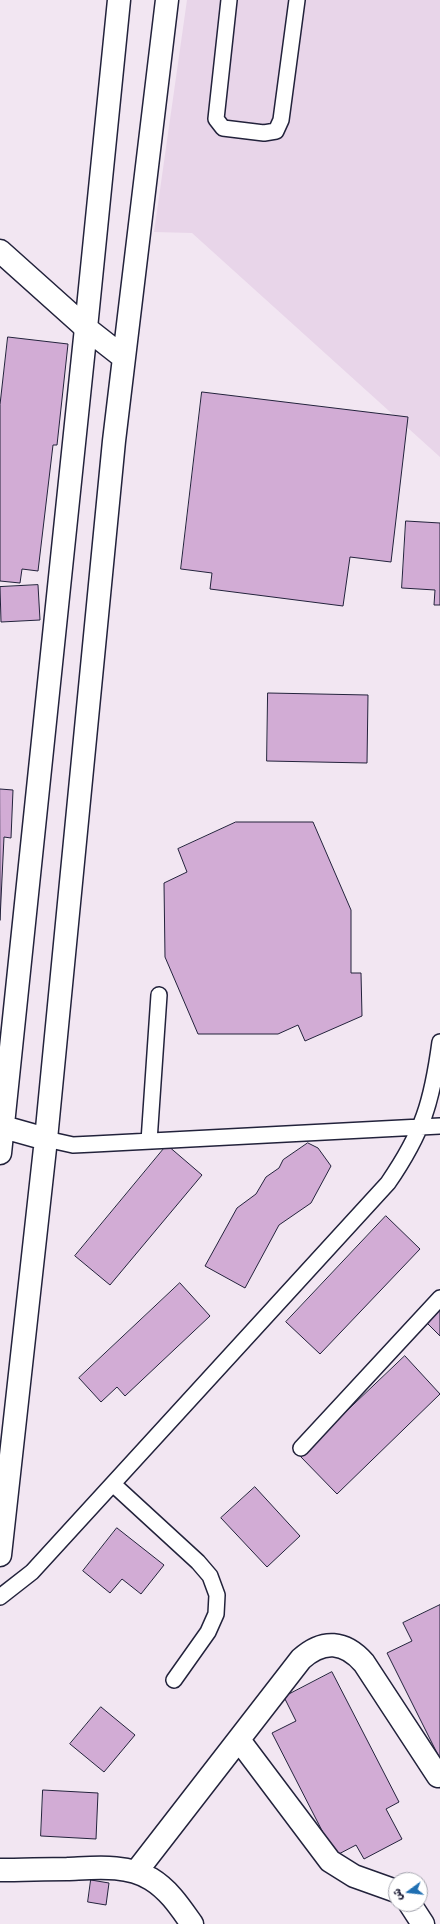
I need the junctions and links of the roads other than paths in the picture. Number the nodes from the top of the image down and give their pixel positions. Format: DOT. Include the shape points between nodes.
graph roads {
  1 [pos="119,0"];
  2 [pos="167,0"];
  3 [pos="229,0"];
  4 [pos="296,0"];
  5 [pos="0,252"];
  6 [pos="86,328"];
  7 [pos="123,357"];
  8 [pos="158,995"];
  9 [pos="440,1042"];
  10 [pos="1,1126"];
  11 [pos="440,1126"];
  12 [pos="421,1127"];
  13 [pos="46,1139"];
  14 [pos="149,1141"];
  15 [pos="0,1153"];
  16 [pos="440,1298"];
  17 [pos="301,1448"];
  18 [pos="113,1484"];
  19 [pos="0,1555"];
  20 [pos="0,1597"];
  21 [pos="174,1680"];
  22 [pos="239,1740"];
  23 [pos="438,1776"];
  24 [pos="0,1870"];
  25 [pos="136,1872"];
  26 [pos="388,1888"];
  27 [pos="415,1912"];
  28 [pos="192,1924"];
  29 [pos="423,1924"];
  1 -- 6 [label="street"];
  2 -- 7 [label="street"];
  3 -- 4 [label="lane" via="216,119 222,128 264,134 276,131 281,120"];
  5 -- 6 [label="street"];
  6 -- 7 [label="street"];
  6 -- 10 [label="street"];
  7 -- 13 [label="street"];
  8 -- 14 [label="lane"];
  9 -- 12 [label="lane" via="429,1105"];
  10 -- 13 [label="street"];
  10 -- 15 [label="street"];
  11 -- 12 [label="lane"];
  12 -- 14 [label="lane"];
  12 -- 18 [label="lane" via="407,1156 388,1183"];
  13 -- 14 [label="lane" via="73,1145"];
  13 -- 19 [label="street"];
  16 -- 17 [label="lane"];
  18 -- 20 [label="lane" via="32,1572"];
  18 -- 21 [label="lane" via="198,1562 210,1576 217,1595 216,1614 208,1632"];
  22 -- 23 [label="street" via="301,1659 310,1651 334,1645 351,1650 364,1663"];
  22 -- 25 [label="street"];
  22 -- 26 [label="street" via="330,1861 354,1876"];
  24 -- 25 [label="street" via="113,1867"];
  25 -- 28 [label="street" via="163,1887"];
  27 -- 29 [label="street"];
}
